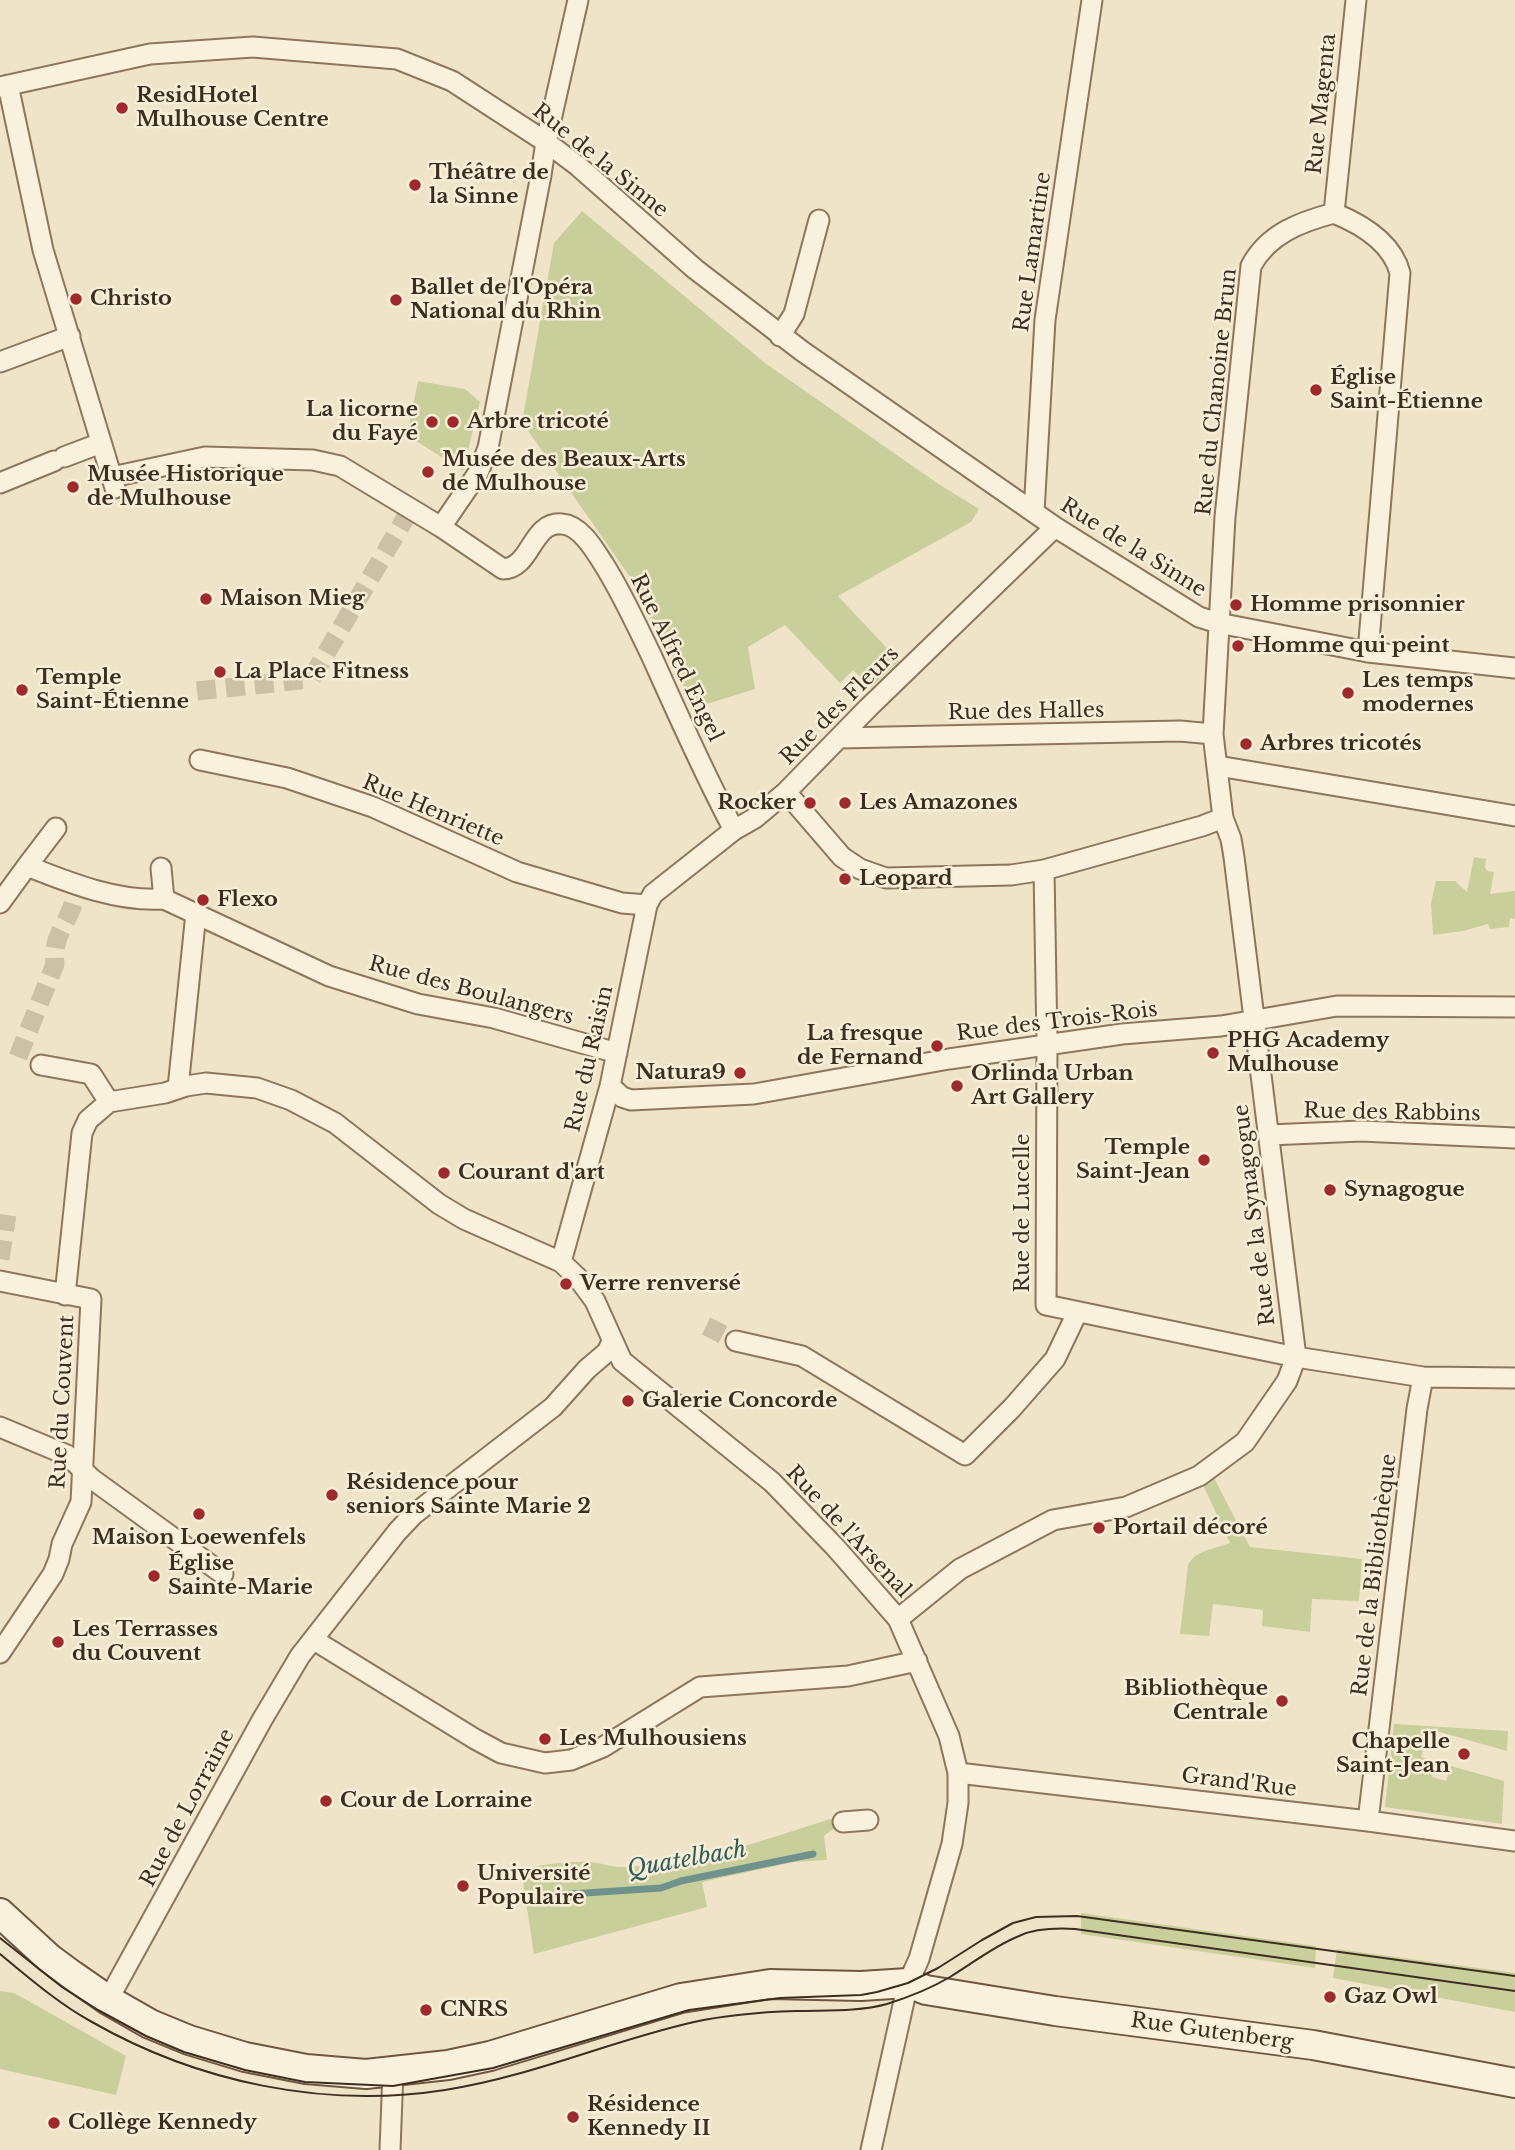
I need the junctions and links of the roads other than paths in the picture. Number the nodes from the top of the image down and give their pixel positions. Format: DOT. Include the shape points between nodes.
graph roads {
  1 [pos="578,0"];
  2 [pos="1092,0"];
  3 [pos="1356,0"];
  4 [pos="4,86"];
  5 [pos="546,142"];
  6 [pos="1334,213"];
  7 [pos="819,220"];
  8 [pos="70,336"];
  9 [pos="780,336"];
  10 [pos="0,362"];
  11 [pos="102,443"];
  12 [pos="0,483"];
  13 [pos="1034,512"];
  14 [pos="442,527"];
  15 [pos="1055,527"];
  16 [pos="1217,623"];
  17 [pos="1368,652"];
  18 [pos="1515,668"];
  19 [pos="868,708"];
  20 [pos="1213,734"];
  21 [pos="879,737"];
  22 [pos="839,738"];
  23 [pos="200,760"];
  24 [pos="1218,766"];
  25 [pos="786,792"];
  26 [pos="1515,817"];
  27 [pos="1223,818"];
  28 [pos="56,828"];
  29 [pos="734,830"];
  30 [pos="27,866"];
  31 [pos="161,868"];
  32 [pos="1044,870"];
  33 [pos="164,899"];
  34 [pos="0,903"];
  35 [pos="647,905"];
  36 [pos="196,914"];
  37 [pos="1515,1007"];
  38 [pos="1254,1019"];
  39 [pos="1047,1044"];
  40 [pos="617,1053"];
  41 [pos="41,1065"];
  42 [pos="610,1086"];
  43 [pos="178,1088"];
  44 [pos="109,1102"];
  45 [pos="1269,1135"];
  46 [pos="1515,1138"];
  47 [pos="561,1262"];
  48 [pos="0,1281"];
  49 [pos="65,1295"];
  50 [pos="1077,1313"];
  51 [pos="736,1341"];
  52 [pos="612,1342"];
  53 [pos="1296,1357"];
  54 [pos="1423,1377"];
  55 [pos="1515,1378"];
  56 [pos="0,1427"];
  57 [pos="83,1470"];
  58 [pos="223,1574"];
  59 [pos="898,1619"];
  60 [pos="314,1640"];
  61 [pos="0,1653"];
  62 [pos="917,1661"];
  63 [pos="958,1773"];
  64 [pos="868,1820"];
  65 [pos="1368,1821"];
  66 [pos="843,1822"];
  67 [pos="1515,1841"];
  68 [pos="0,1913"];
  69 [pos="908,1983"];
  70 [pos="108,2000"];
  71 [pos="393,2071"];
  72 [pos="1515,2083"];
  73 [pos="390,2150"];
  74 [pos="870,2150"];
  1 -- 5 [label="street"];
  2 -- 13 [label="street, Rue Lamartine" via="1045,320"];
  3 -- 6 [label="street, Rue Magenta"];
  4 -- 5 [label="street, Rue de la Sinne" via="150,54 253,47 397,59 452,81"];
  4 -- 8 [label="street" via="43,250"];
  5 -- 9 [label="street, Rue de la Sinne"];
  5 -- 14 [label="street" via="488,448 478,473"];
  6 -- 16 [label="street, Rue du Chanoine Brun" via="1308,220 1273,239 1259,250 1251,267"];
  6 -- 17 [label="street" via="1359,224 1383,245 1400,273"];
  7 -- 9 [label="street" via="794,314"];
  8 -- 10 [label="street"];
  8 -- 11 [label="street"];
  9 -- 13 [label="street, Rue de la Sinne"];
  11 -- 12 [label="street"];
  11 -- 14 [label="street" via="114,483 205,457 313,460 340,466 409,513"];
  13 -- 15 [label="street, Rue de la Sinne"];
  14 -- 29 [label="street, Rue Alfred Engel" via="503,569 518,565 550,525 568,524 576,530 603,563 629,610"];
  15 -- 16 [label="street, Rue de la Sinne" via="1180,606"];
  15 -- 19 [label="street, Rue des Fleurs"];
  16 -- 17 [label="street, Rue de la Sinne"];
  16 -- 20 [label="street, Rue du Chanoine Brun"];
  17 -- 18 [label="street, Rue de la Sinne"];
  19 -- 21 [label="street" via="868,724"];
  19 -- 22 [label="street, Rue des Fleurs"];
  20 -- 21 [label="street, Rue des Halles"];
  20 -- 24 [label="street, Rue de la Synagogue"];
  21 -- 22 [label="street, Rue des Halles"];
  22 -- 25 [label="street, Rue des Fleurs"];
  23 -- 35 [label="street, Rue Henriette" via="287,778 373,807 517,872 622,903"];
  24 -- 26 [label="street"];
  24 -- 27 [label="street, Rue de la Synagogue"];
  25 -- 29 [label="street, Rue des Fleurs"];
  25 -- 32 [label="street" via="842,857 886,878"];
  27 -- 32 [label="street"];
  27 -- 38 [label="street, Rue de la Synagogue" via="1234,857"];
  28 -- 30 [label="street"];
  29 -- 35 [label="street, Rue des Fleurs" via="657,889"];
  30 -- 33 [label="street" via="77,894"];
  30 -- 34 [label="street"];
  31 -- 33 [label="street"];
  32 -- 39 [label="street, Rue de Lucelle"];
  33 -- 36 [label="street, Rue des Boulangers"];
  35 -- 40 [label="street, Rue du Raisin"];
  36 -- 40 [label="street, Rue des Boulangers" via="328,976 418,1004 494,1018"];
  36 -- 43 [label="street"];
  37 -- 38 [label="street, Rue des Trois-Rois" via="1337,1006"];
  38 -- 39 [label="street, Rue des Trois-Rois"];
  38 -- 45 [label="street, Rue de la Synagogue"];
  39 -- 42 [label="street, Rue des Trois-Rois" via="754,1094 631,1100"];
  39 -- 50 [label="street, Rue de Lucelle" via="1046,1305"];
  40 -- 42 [label="street, Rue du Raisin"];
  41 -- 44 [label="street" via="91,1074"];
  42 -- 47 [label="street, Rue du Raisin"];
  43 -- 44 [label="street"];
  43 -- 47 [label="street" via="206,1083 257,1088 291,1100 335,1123 464,1219"];
  44 -- 49 [label="street" via="88,1120 82,1133"];
  45 -- 46 [label="street, Rue des Rabbins" via="1361,1131"];
  45 -- 53 [label="street, Rue de la Synagogue"];
  47 -- 52 [label="street, Rue de l'Arsenal" via="595,1301"];
  48 -- 49 [label="street"];
  49 -- 57 [label="street, Rue du Couvent" via="91,1299"];
  50 -- 51 [label="street" via="1055,1359 965,1455 802,1356"];
  50 -- 53 [label="street"];
  52 -- 59 [label="street, Rue de l'Arsenal" via="630,1369 772,1482"];
  52 -- 60 [label="street, Rue de Lorraine" via="553,1406 413,1515"];
  53 -- 54 [label="street"];
  53 -- 59 [label="street" via="1287,1381 1245,1442 1199,1476 1126,1507 1053,1520 960,1569"];
  54 -- 55 [label="street"];
  54 -- 65 [label="street, Rue de la Bibliothèque"];
  56 -- 57 [label="street" via="67,1455"];
  57 -- 58 [label="street"];
  57 -- 61 [label="street, Rue du Couvent" via="81,1502 56,1567"];
  59 -- 62 [label="street, Rue de l'Arsenal"];
  60 -- 62 [label="street" via="501,1753 545,1763 570,1760 603,1747 700,1687 848,1675"];
  60 -- 70 [label="street, Rue de Lorraine" via="261,1720"];
  62 -- 63 [label="street, Rue de l'Arsenal" via="949,1736"];
  63 -- 65 [label="street, Grand'Rue"];
  63 -- 69 [label="street, Rue de l'Arsenal" via="952,1844"];
  64 -- 66 [label="street"];
  65 -- 67 [label="street, Grand'Rue"];
  68 -- 70 [label="street, Rue Gutenberg" via="49,1958"];
  69 -- 71 [label="street, Rue Gutenberg" via="771,1984 681,1998 491,2056"];
  69 -- 72 [label="street, Rue Gutenberg" via="926,1990 1055,2011 1313,2045"];
  69 -- 74 [label="street, Rue de l'Arsenal"];
  70 -- 71 [label="street, Rue Gutenberg" via="150,2024 245,2057 306,2069 366,2074"];
  71 -- 73 [label="street"];
}
